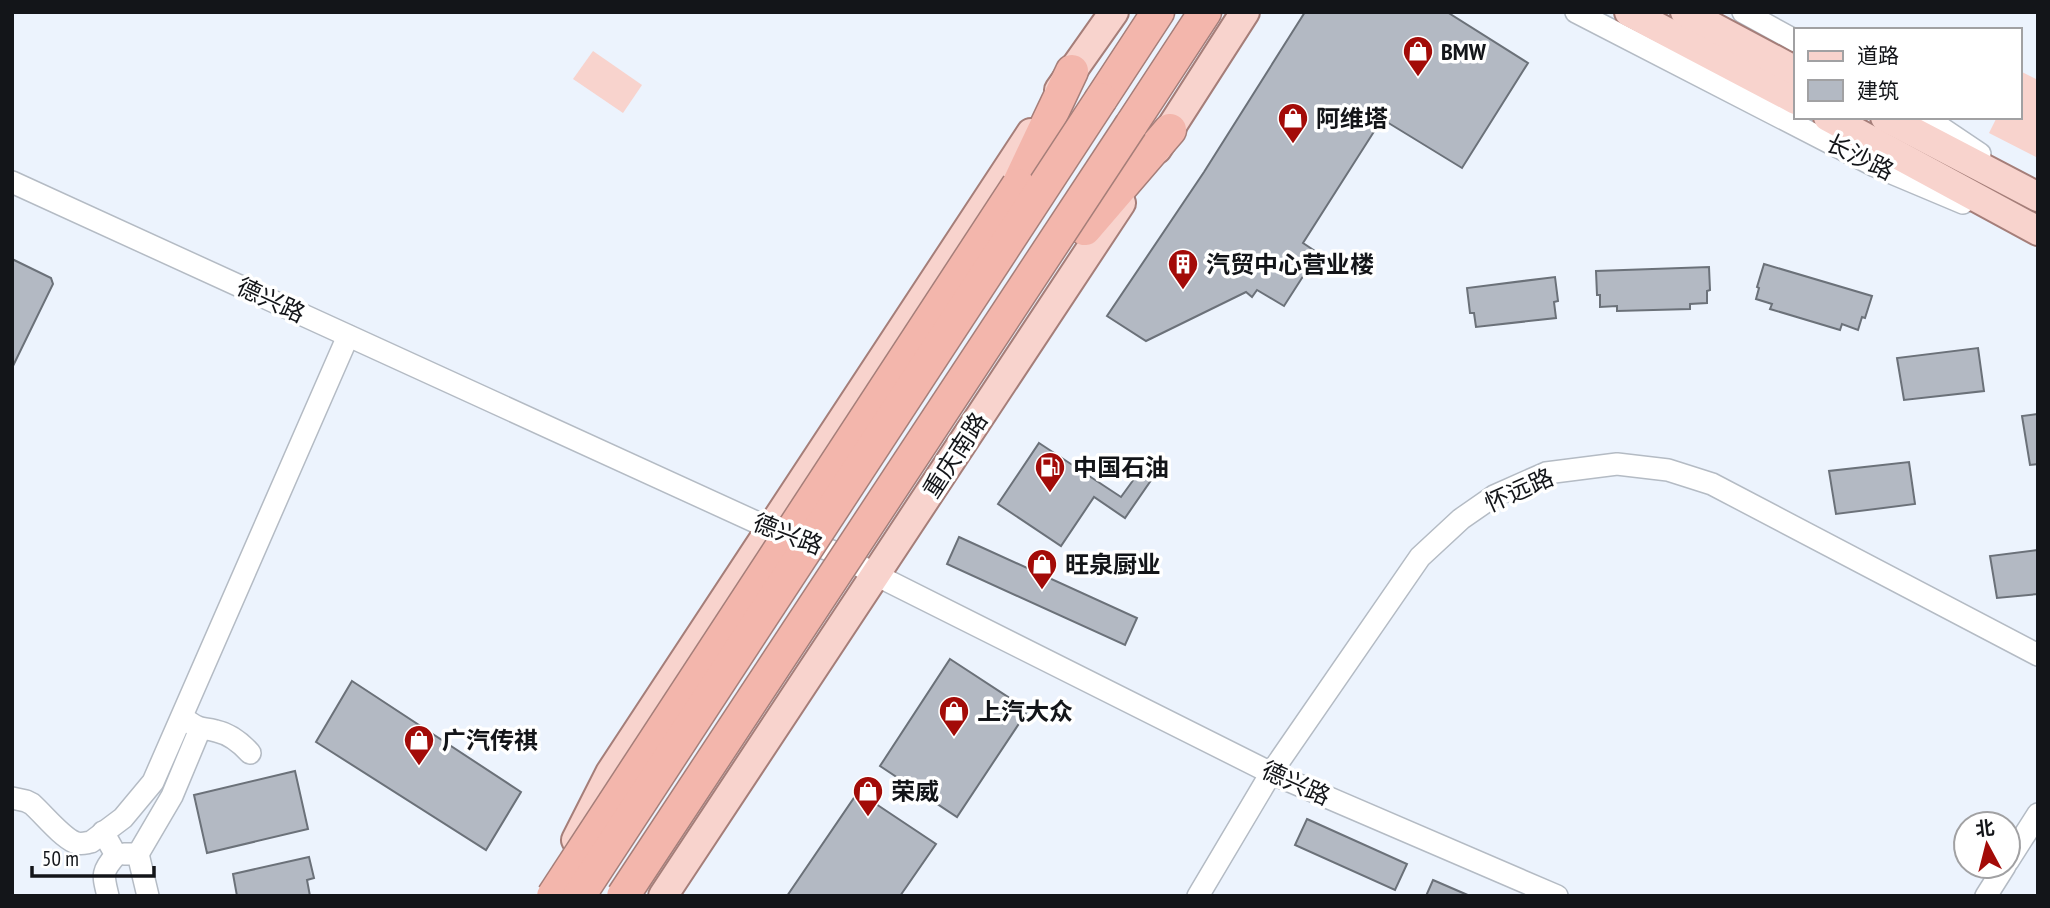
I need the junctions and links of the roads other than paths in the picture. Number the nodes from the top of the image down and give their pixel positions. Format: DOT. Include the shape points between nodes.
graph roads {
  1 [pos="1114,12"];
  2 [pos="1158,12"];
  3 [pos="1205,12"];
  4 [pos="1245,12"];
  5 [pos="1576,12"];
  6 [pos="1629,12"];
  7 [pos="1685,12"];
  8 [pos="1743,12"];
  9 [pos="1794,40"];
  10 [pos="1794,70"];
  11 [pos="1072,71"];
  12 [pos="1794,99"];
  13 [pos="1832,119"];
  14 [pos="1889,119"];
  15 [pos="1927,119"];
  16 [pos="1170,130"];
  17 [pos="12,182"];
  18 [pos="2038,192"];
  19 [pos="2038,197"];
  20 [pos="2038,233"];
  21 [pos="348,336"];
  22 [pos="769,528"];
  23 [pos="876,575"];
  24 [pos="2038,655"];
  25 [pos="181,717"];
  26 [pos="200,729"];
  27 [pos="250,753"];
  28 [pos="1271,773"];
  29 [pos="12,798"];
  30 [pos="2038,814"];
  31 [pos="103,832"];
  32 [pos="2022,839"];
  33 [pos="138,854"];
  34 [pos="116,855"];
  35 [pos="1996,880"];
  36 [pos="108,896"];
  37 [pos="148,896"];
  38 [pos="550,896"];
  39 [pos="579,896"];
  40 [pos="623,896"];
  41 [pos="646,896"];
  42 [pos="663,896"];
  43 [pos="1198,896"];
  44 [pos="1558,896"];
  45 [pos="1986,896"];
  1 -- 11 [label="main road"];
  2 -- 39 [label="highway, bridge"];
  3 -- 40 [label="highway, bridge"];
  4 -- 16 [label="main road, 重庆南路"];
  5 -- 20 [label="street, 长沙路" via="1875,166"];
  6 -- 12 [label="main road"];
  7 -- 10 [label="main road"];
  8 -- 9 [label="street"];
  11 -- 22 [label="main road"];
  11 -- 38 [label="highway, bridge" via="1018,186"];
  13 -- 20 [label="main road, 长沙路"];
  14 -- 19 [label="main road, 长沙路"];
  15 -- 18 [label="street"];
  16 -- 23 [label="main road, 重庆南路"];
  16 -- 41 [label="highway" via="1086,229"];
  17 -- 21 [label="street, 德兴路"];
  21 -- 22 [label="street, 德兴路"];
  21 -- 25 [label="street"];
  22 -- 23 [label="street, 德兴路" via="837,553"];
  22 -- 38 [label="main road" via="610,773"];
  23 -- 28 [label="street, 德兴路"];
  23 -- 42 [label="main road, 重庆南路"];
  24 -- 28 [label="street, 怀远路" via="1712,484 1668,470 1618,464 1546,473 1494,496 1420,557"];
  25 -- 26 [label="street"];
  25 -- 31 [label="street" via="153,782 123,818"];
  26 -- 27 [label="street" via="216,730 239,741"];
  26 -- 33 [label="street" via="172,796"];
  28 -- 43 [label="street, 怀远路"];
  28 -- 44 [label="street, 德兴路"];
  29 -- 31 [label="street" via="32,804 77,844 91,842"];
  30 -- 32 [label="street"];
  31 -- 34 [label="street"];
  33 -- 34 [label="street"];
  33 -- 37 [label="street"];
  34 -- 36 [label="street" via="104,868"];
  35 -- 45 [label="street"];
}
